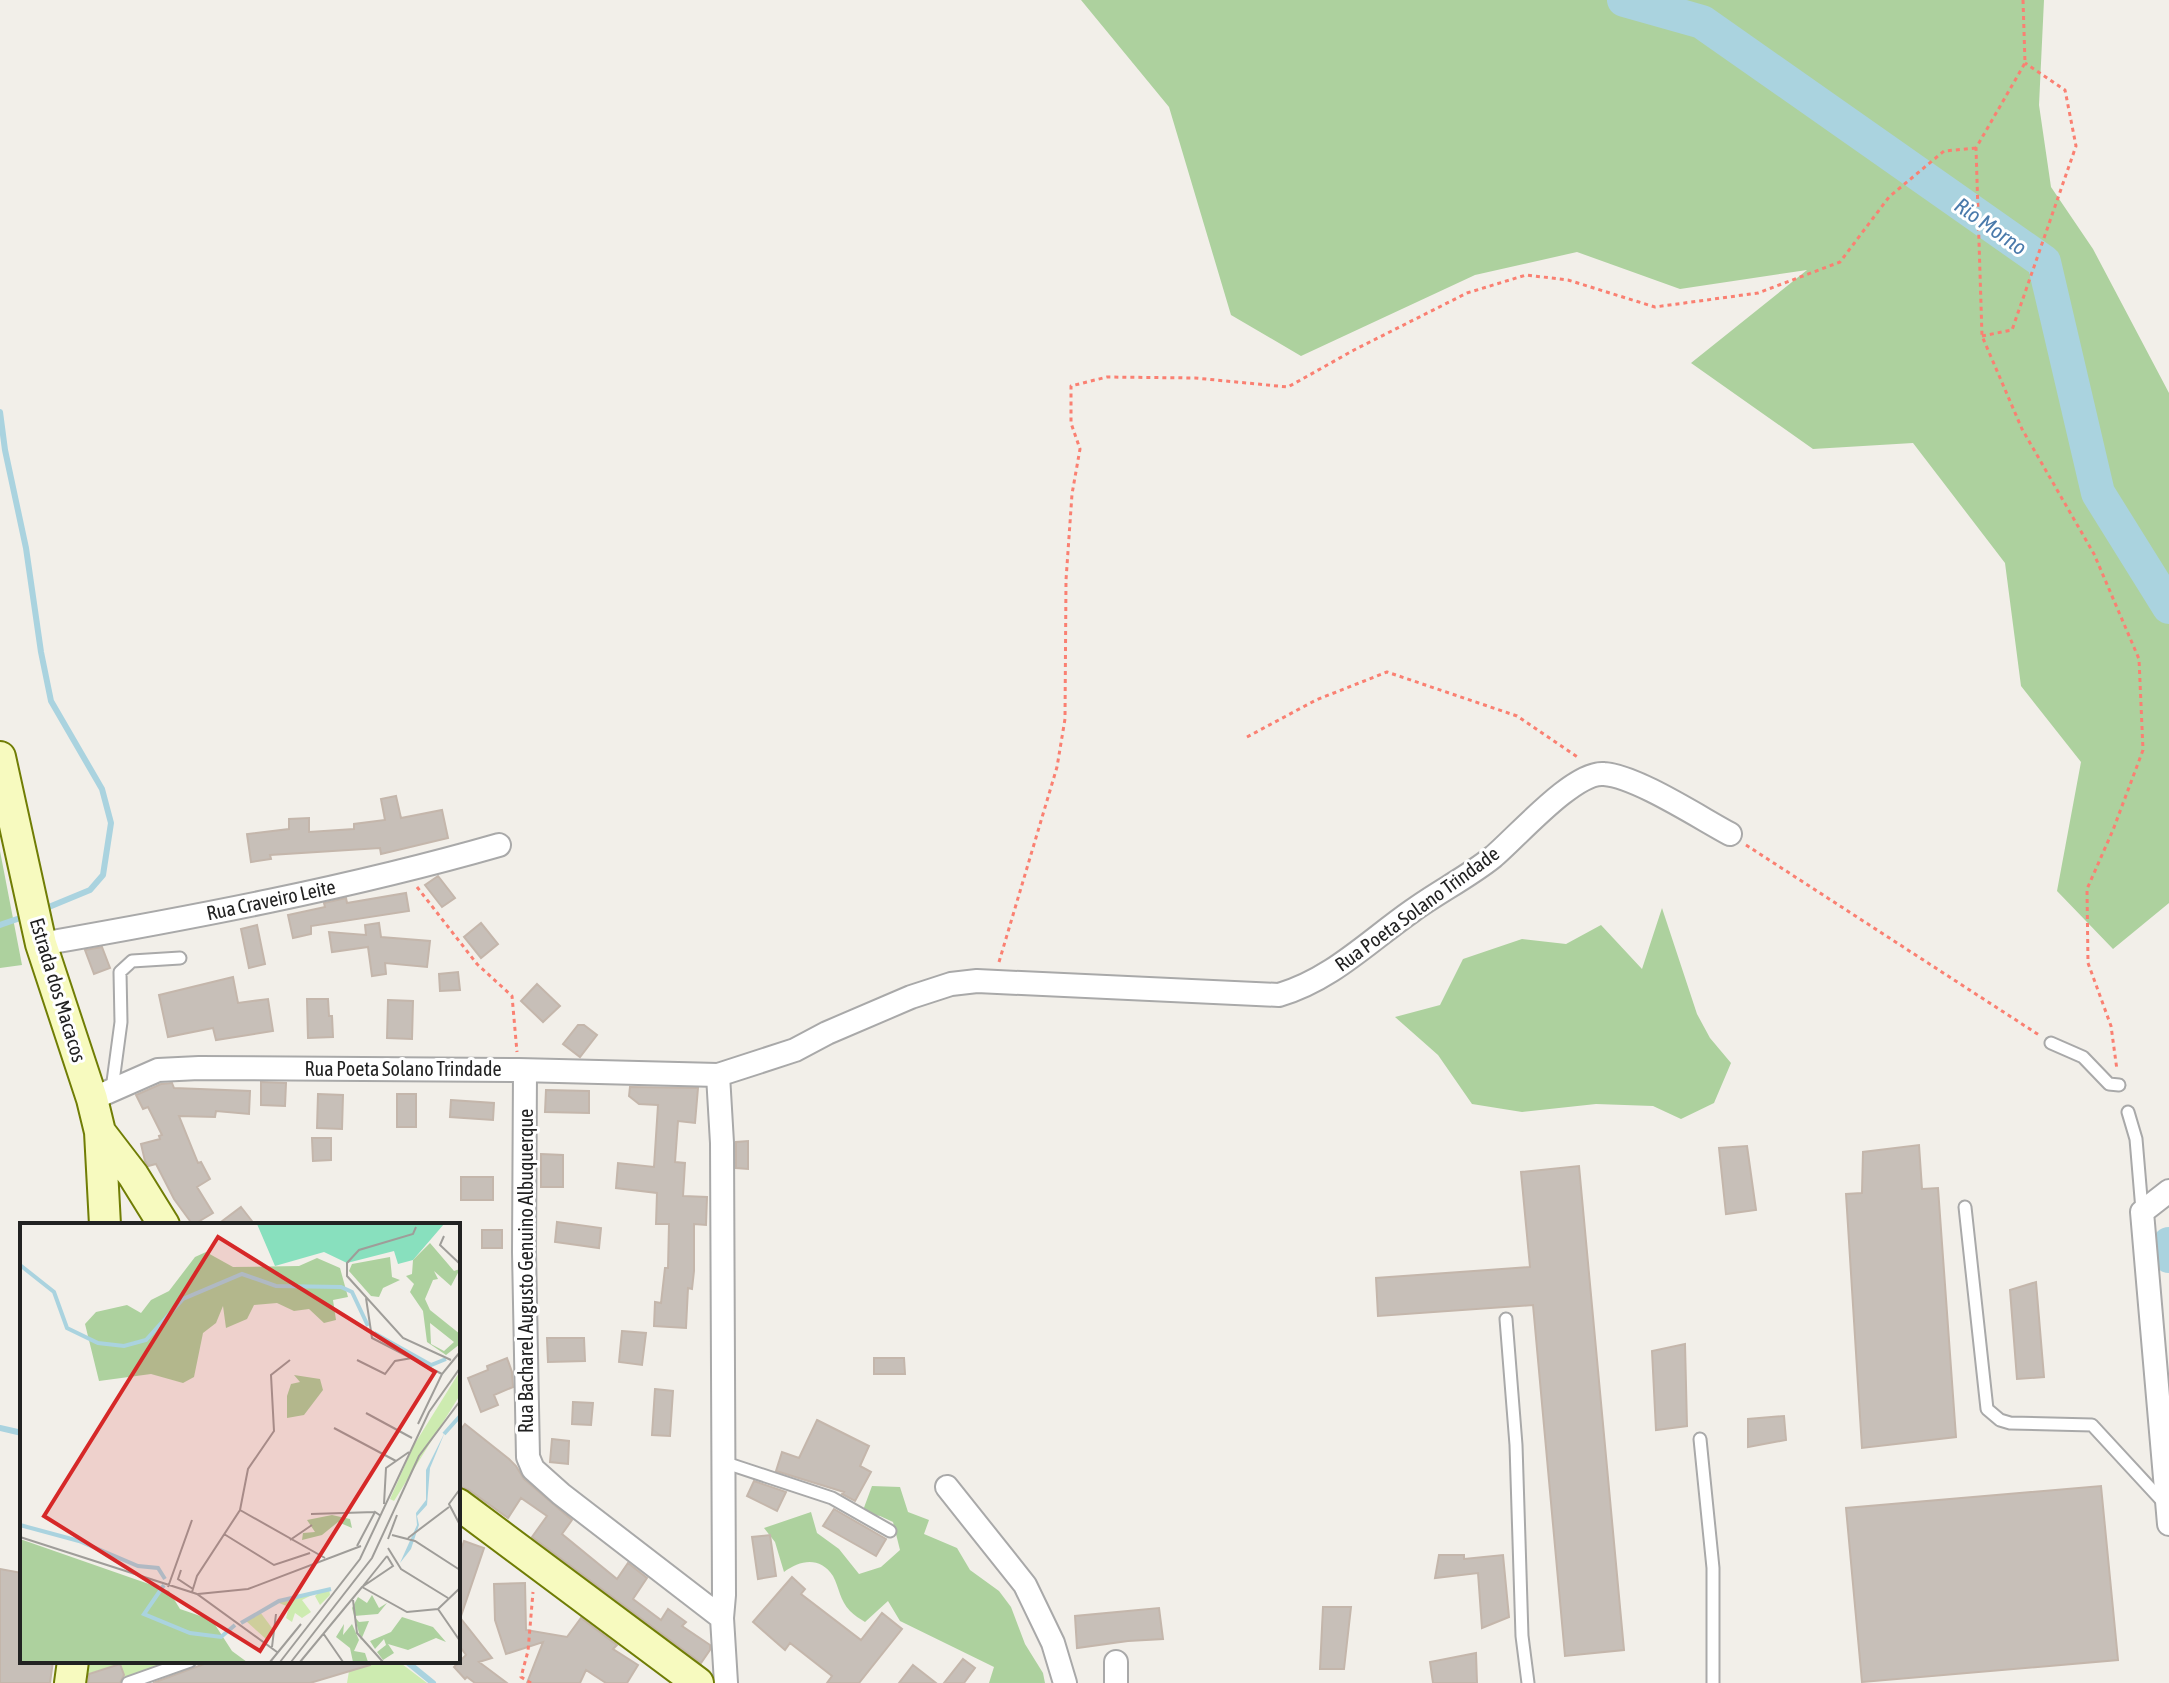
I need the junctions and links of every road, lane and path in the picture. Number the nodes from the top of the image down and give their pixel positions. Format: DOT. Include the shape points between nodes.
graph roads {
  1 [pos="2023,0"];
  2 [pos="2025,63"];
  3 [pos="1976,148"];
  4 [pos="1982,336"];
  5 [pos="1247,737"];
  6 [pos="0,757"];
  7 [pos="1602,773"];
  8 [pos="1730,834"];
  9 [pos="499,845"];
  10 [pos="405,872"];
  11 [pos="36,923"];
  12 [pos="180,958"];
  13 [pos="994,981"];
  14 [pos="2051,1043"];
  15 [pos="522,1071"];
  16 [pos="718,1075"];
  17 [pos="2119,1085"];
  18 [pos="102,1094"];
  19 [pos="2128,1112"];
  20 [pos="100,1132"];
  21 [pos="2169,1191"];
  22 [pos="1965,1207"];
  23 [pos="2142,1212"];
  24 [pos="105,1223"];
  25 [pos="163,1223"];
  26 [pos="1506,1319"];
  27 [pos="1700,1439"];
  28 [pos="723,1462"];
  29 [pos="947,1487"];
  30 [pos="460,1505"];
  31 [pos="2168,1515"];
  32 [pos="890,1531"];
  33 [pos="535,1560"];
  34 [pos="722,1618"];
  35 [pos="73,1663"];
  36 [pos="184,1663"];
  37 [pos="70,1683"];
  38 [pos="128,1683"];
  39 [pos="531,1683"];
  40 [pos="698,1683"];
  41 [pos="726,1683"];
  42 [pos="1065,1683"];
  43 [pos="1528,1683"];
  44 [pos="1713,1683"];
  1 -- 2 [label="path"];
  2 -- 3 [label="path"];
  2 -- 4 [label="path" via="2065,90 2076,146 2012,330"];
  3 -- 4 [label="path"];
  3 -- 13 [label="path" via="1944,151 1889,197 1840,262 1758,293 1655,307 1568,280 1526,275 1467,293 1288,387 1107,377 1071,386 1071,423 1080,449 1067,566 1065,719 1057,767"];
  4 -- 17 [label="path" via="2022,429 2094,554 2139,659 2143,750 2087,889 2088,963 2111,1026"];
  5 -- 7 [label="path" via="1316,700 1387,672 1517,716"];
  6 -- 11 [label="main road, Estrada dos Macacos"];
  7 -- 8 [label="street" via="1672,801"];
  7 -- 13 [label="street, Rua Poeta Solano Trindade" via="1567,790 1492,857 1300,989 1279,995"];
  8 -- 14 [label="path"];
  9 -- 10 [label="street, Rua Craveiro Leite"];
  10 -- 11 [label="street, Rua Craveiro Leite" via="158,923"];
  10 -- 15 [label="path" via="477,964 512,996"];
  11 -- 18 [label="main road, Estrada dos Macacos"];
  12 -- 18 [label="lane" via="132,961 120,972 121,1022"];
  13 -- 16 [label="street, Rua Poeta Solano Trindade" via="951,984 911,997 795,1050"];
  14 -- 17 [label="lane" via="2083,1057 2109,1084"];
  15 -- 16 [label="street, Rua Poeta Solano Trindade"];
  15 -- 18 [label="street, Rua Poeta Solano Trindade" via="158,1070"];
  15 -- 34 [label="street, Rua Bacharel Augusto Genuino Albuquerque" via="528,1457 533,1469 561,1494"];
  16 -- 28 [label="street"];
  18 -- 20 [label="main road, Estrada dos Macacos"];
  19 -- 23 [label="lane" via="2136,1139"];
  20 -- 24 [label="main road, Estrada dos Macacos"];
  20 -- 25 [label="main road"];
  21 -- 23 [label="street"];
  22 -- 31 [label="lane" via="1987,1409 2010,1423 2092,1425"];
  23 -- 31 [label="street"];
  26 -- 43 [label="lane"];
  27 -- 44 [label="lane" via="1713,1568"];
  28 -- 32 [label="lane" via="832,1498"];
  28 -- 34 [label="street"];
  29 -- 42 [label="street" via="1025,1585 1053,1643"];
  30 -- 33 [label="main road"];
  33 -- 39 [label="path" via="521,1677"];
  33 -- 40 [label="main road"];
  34 -- 41 [label="street"];
  35 -- 37 [label="main road"];
  36 -- 38 [label="lane"];
}
